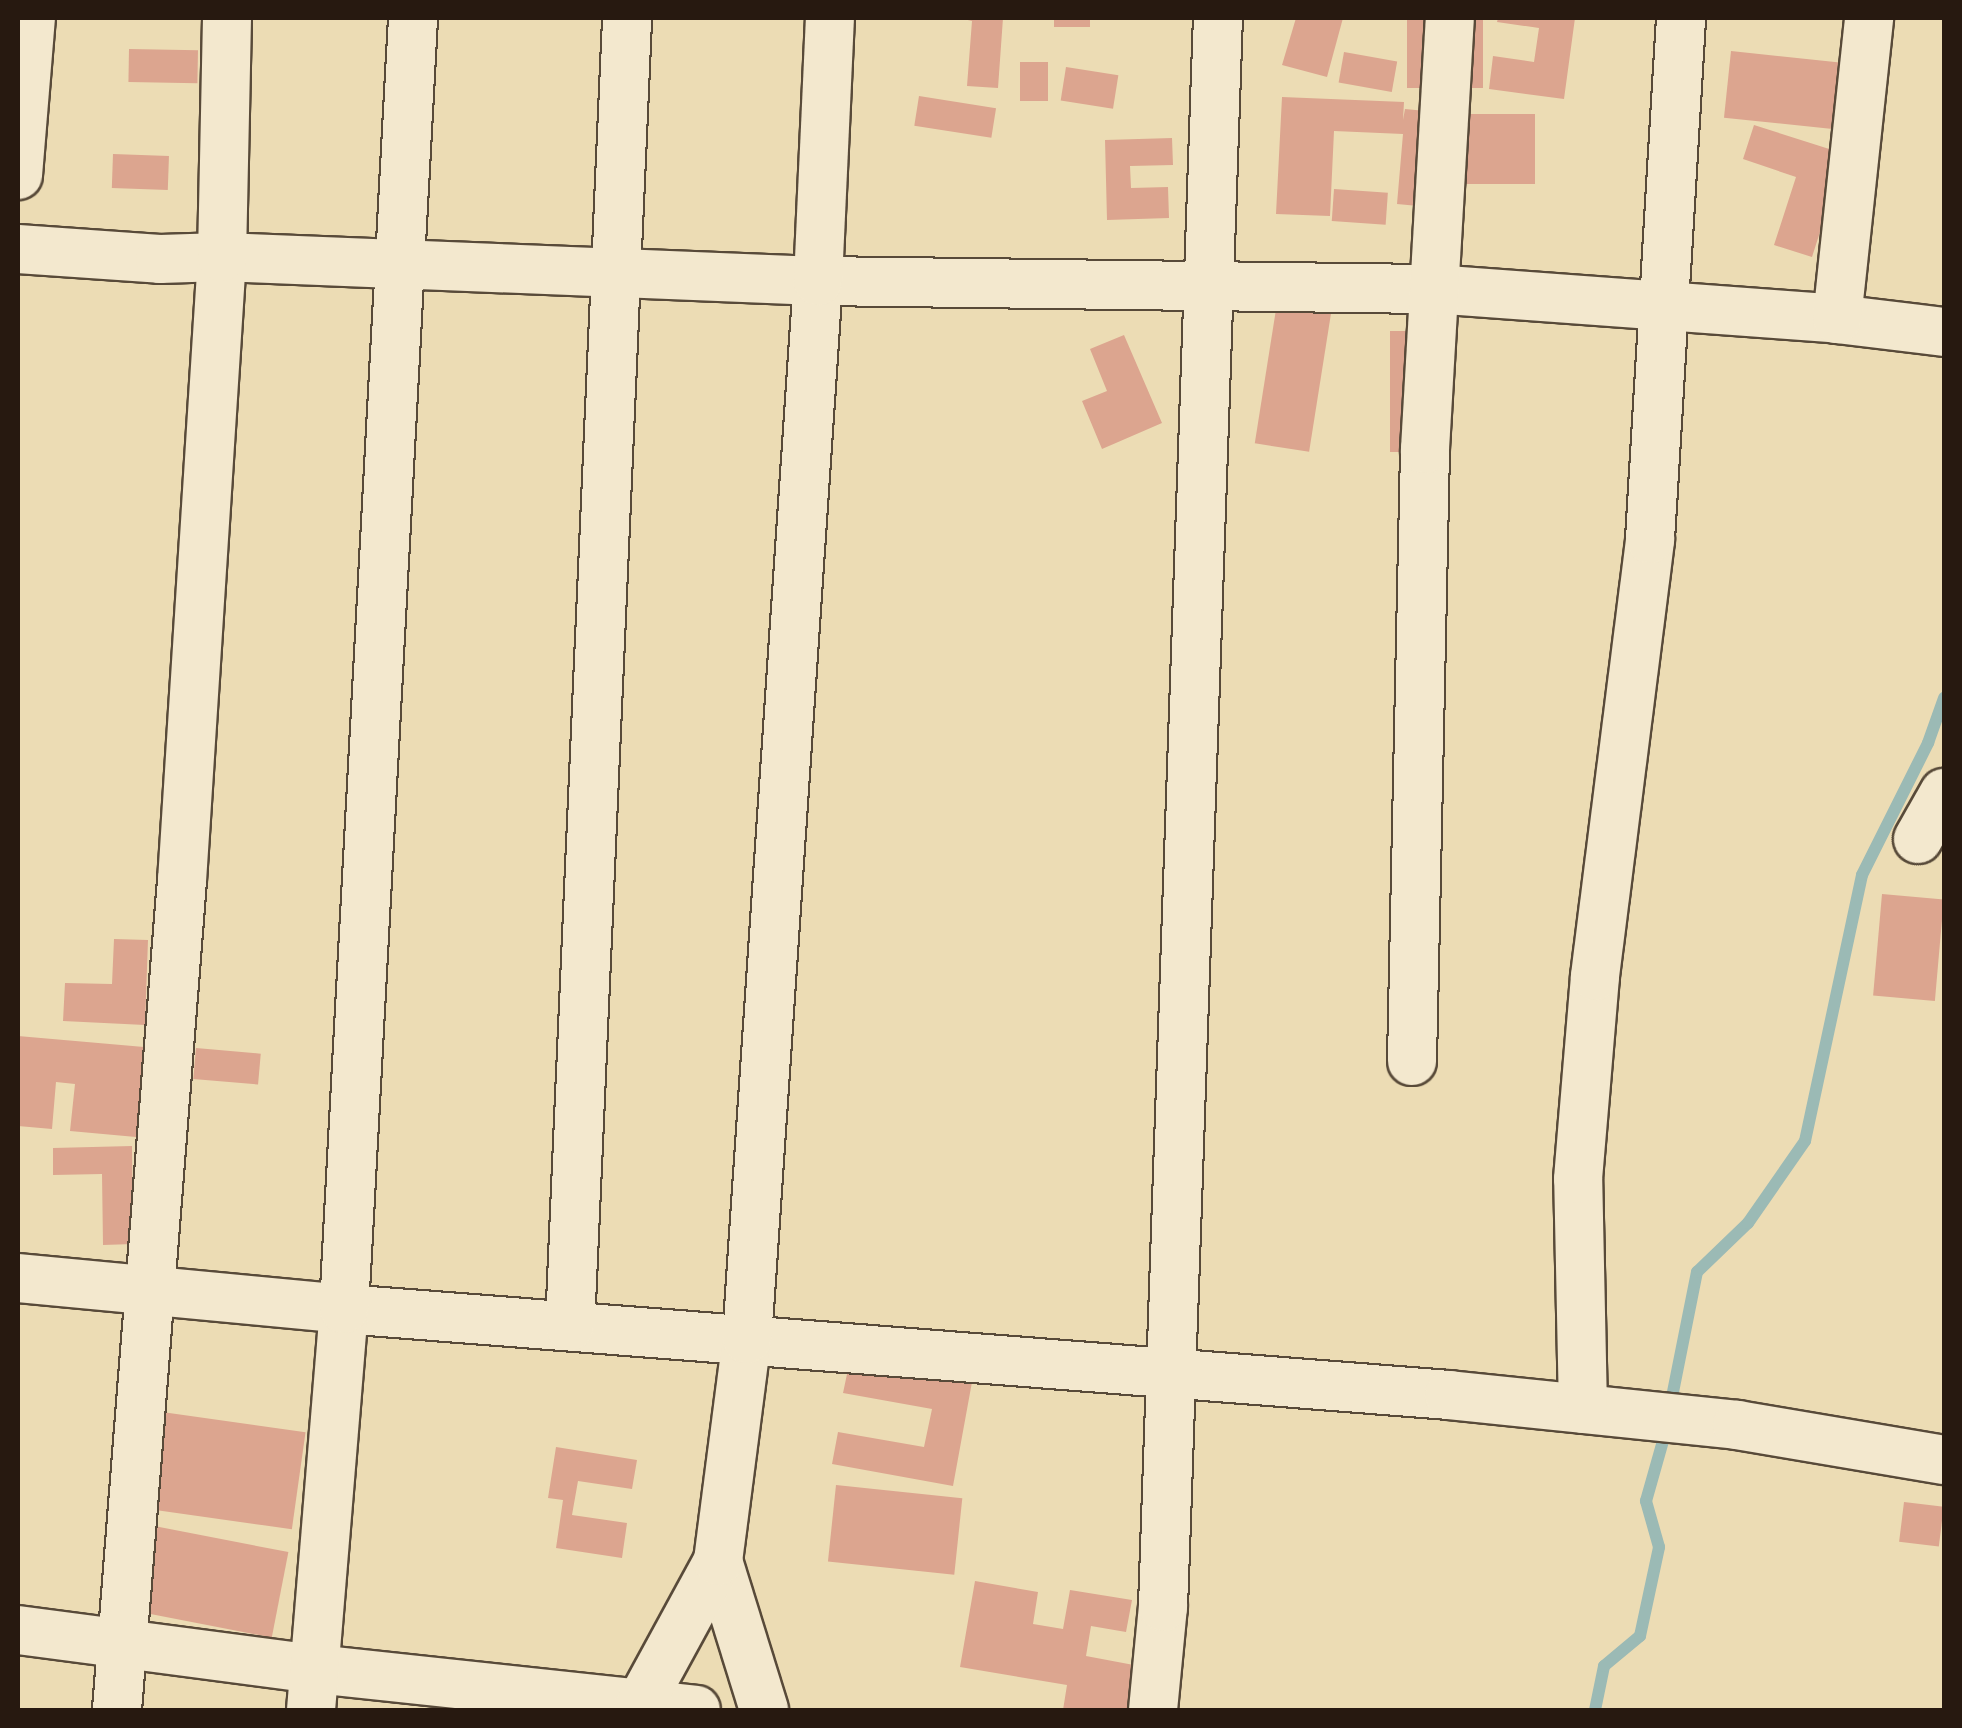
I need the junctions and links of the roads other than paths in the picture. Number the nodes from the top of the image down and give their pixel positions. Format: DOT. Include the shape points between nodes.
graph roads {
  1 [pos="31,18"];
  2 [pos="227,18"];
  3 [pos="412,18"];
  4 [pos="627,18"];
  5 [pos="830,18"];
  6 [pos="1218,18"];
  7 [pos="1450,18"];
  8 [pos="1681,18"];
  9 [pos="1868,18"];
  10 [pos="18,175"];
  11 [pos="18,249"];
  12 [pos="222,256"];
  13 [pos="398,263"];
  14 [pos="618,271"];
  15 [pos="818,280"];
  16 [pos="1206,288"];
  17 [pos="1434,289"];
  18 [pos="1662,308"];
  19 [pos="1837,319"];
  20 [pos="1944,332"];
  21 [pos="1944,792"];
  22 [pos="1918,839"];
  23 [pos="1412,1061"];
  24 [pos="18,1278"];
  25 [pos="149,1292"];
  26 [pos="344,1309"];
  27 [pos="570,1326"];
  28 [pos="747,1339"];
  29 [pos="1170,1376"];
  30 [pos="1583,1409"];
  31 [pos="1944,1460"];
  32 [pos="718,1560"];
  33 [pos="18,1630"];
  34 [pos="122,1642"];
  35 [pos="313,1690"];
  36 [pos="639,1706"];
  37 [pos="117,1710"];
  38 [pos="696,1710"];
  39 [pos="764,1710"];
  40 [pos="1152,1710"];
  1 -- 10 [label="street"];
  2 -- 12 [label="street"];
  3 -- 13 [label="street"];
  4 -- 14 [label="street"];
  5 -- 15 [label="street"];
  6 -- 16 [label="street"];
  7 -- 17 [label="street"];
  8 -- 18 [label="street"];
  9 -- 19 [label="street"];
  11 -- 12 [label="street" via="160,259"];
  12 -- 13 [label="street"];
  12 -- 25 [label="street"];
  13 -- 14 [label="street"];
  13 -- 26 [label="street"];
  14 -- 15 [label="street"];
  14 -- 27 [label="street"];
  15 -- 16 [label="street"];
  15 -- 28 [label="street"];
  16 -- 17 [label="street"];
  16 -- 29 [label="street"];
  17 -- 18 [label="street"];
  17 -- 23 [label="street"];
  18 -- 19 [label="street"];
  18 -- 30 [label="street" via="1650,539 1594,976 1578,1180"];
  19 -- 20 [label="street"];
  21 -- 22 [label="street"];
  24 -- 25 [label="street"];
  25 -- 26 [label="street"];
  25 -- 34 [label="street"];
  26 -- 27 [label="street"];
  26 -- 35 [label="street"];
  27 -- 28 [label="street"];
  28 -- 29 [label="street"];
  28 -- 32 [label="street"];
  29 -- 30 [label="street"];
  29 -- 40 [label="street" via="1163,1608"];
  30 -- 31 [label="street" via="1737,1425"];
  32 -- 36 [label="street"];
  32 -- 39 [label="street"];
  33 -- 34 [label="street"];
  34 -- 35 [label="street"];
  34 -- 37 [label="street"];
  35 -- 36 [label="street"];
  36 -- 38 [label="street"];
}
